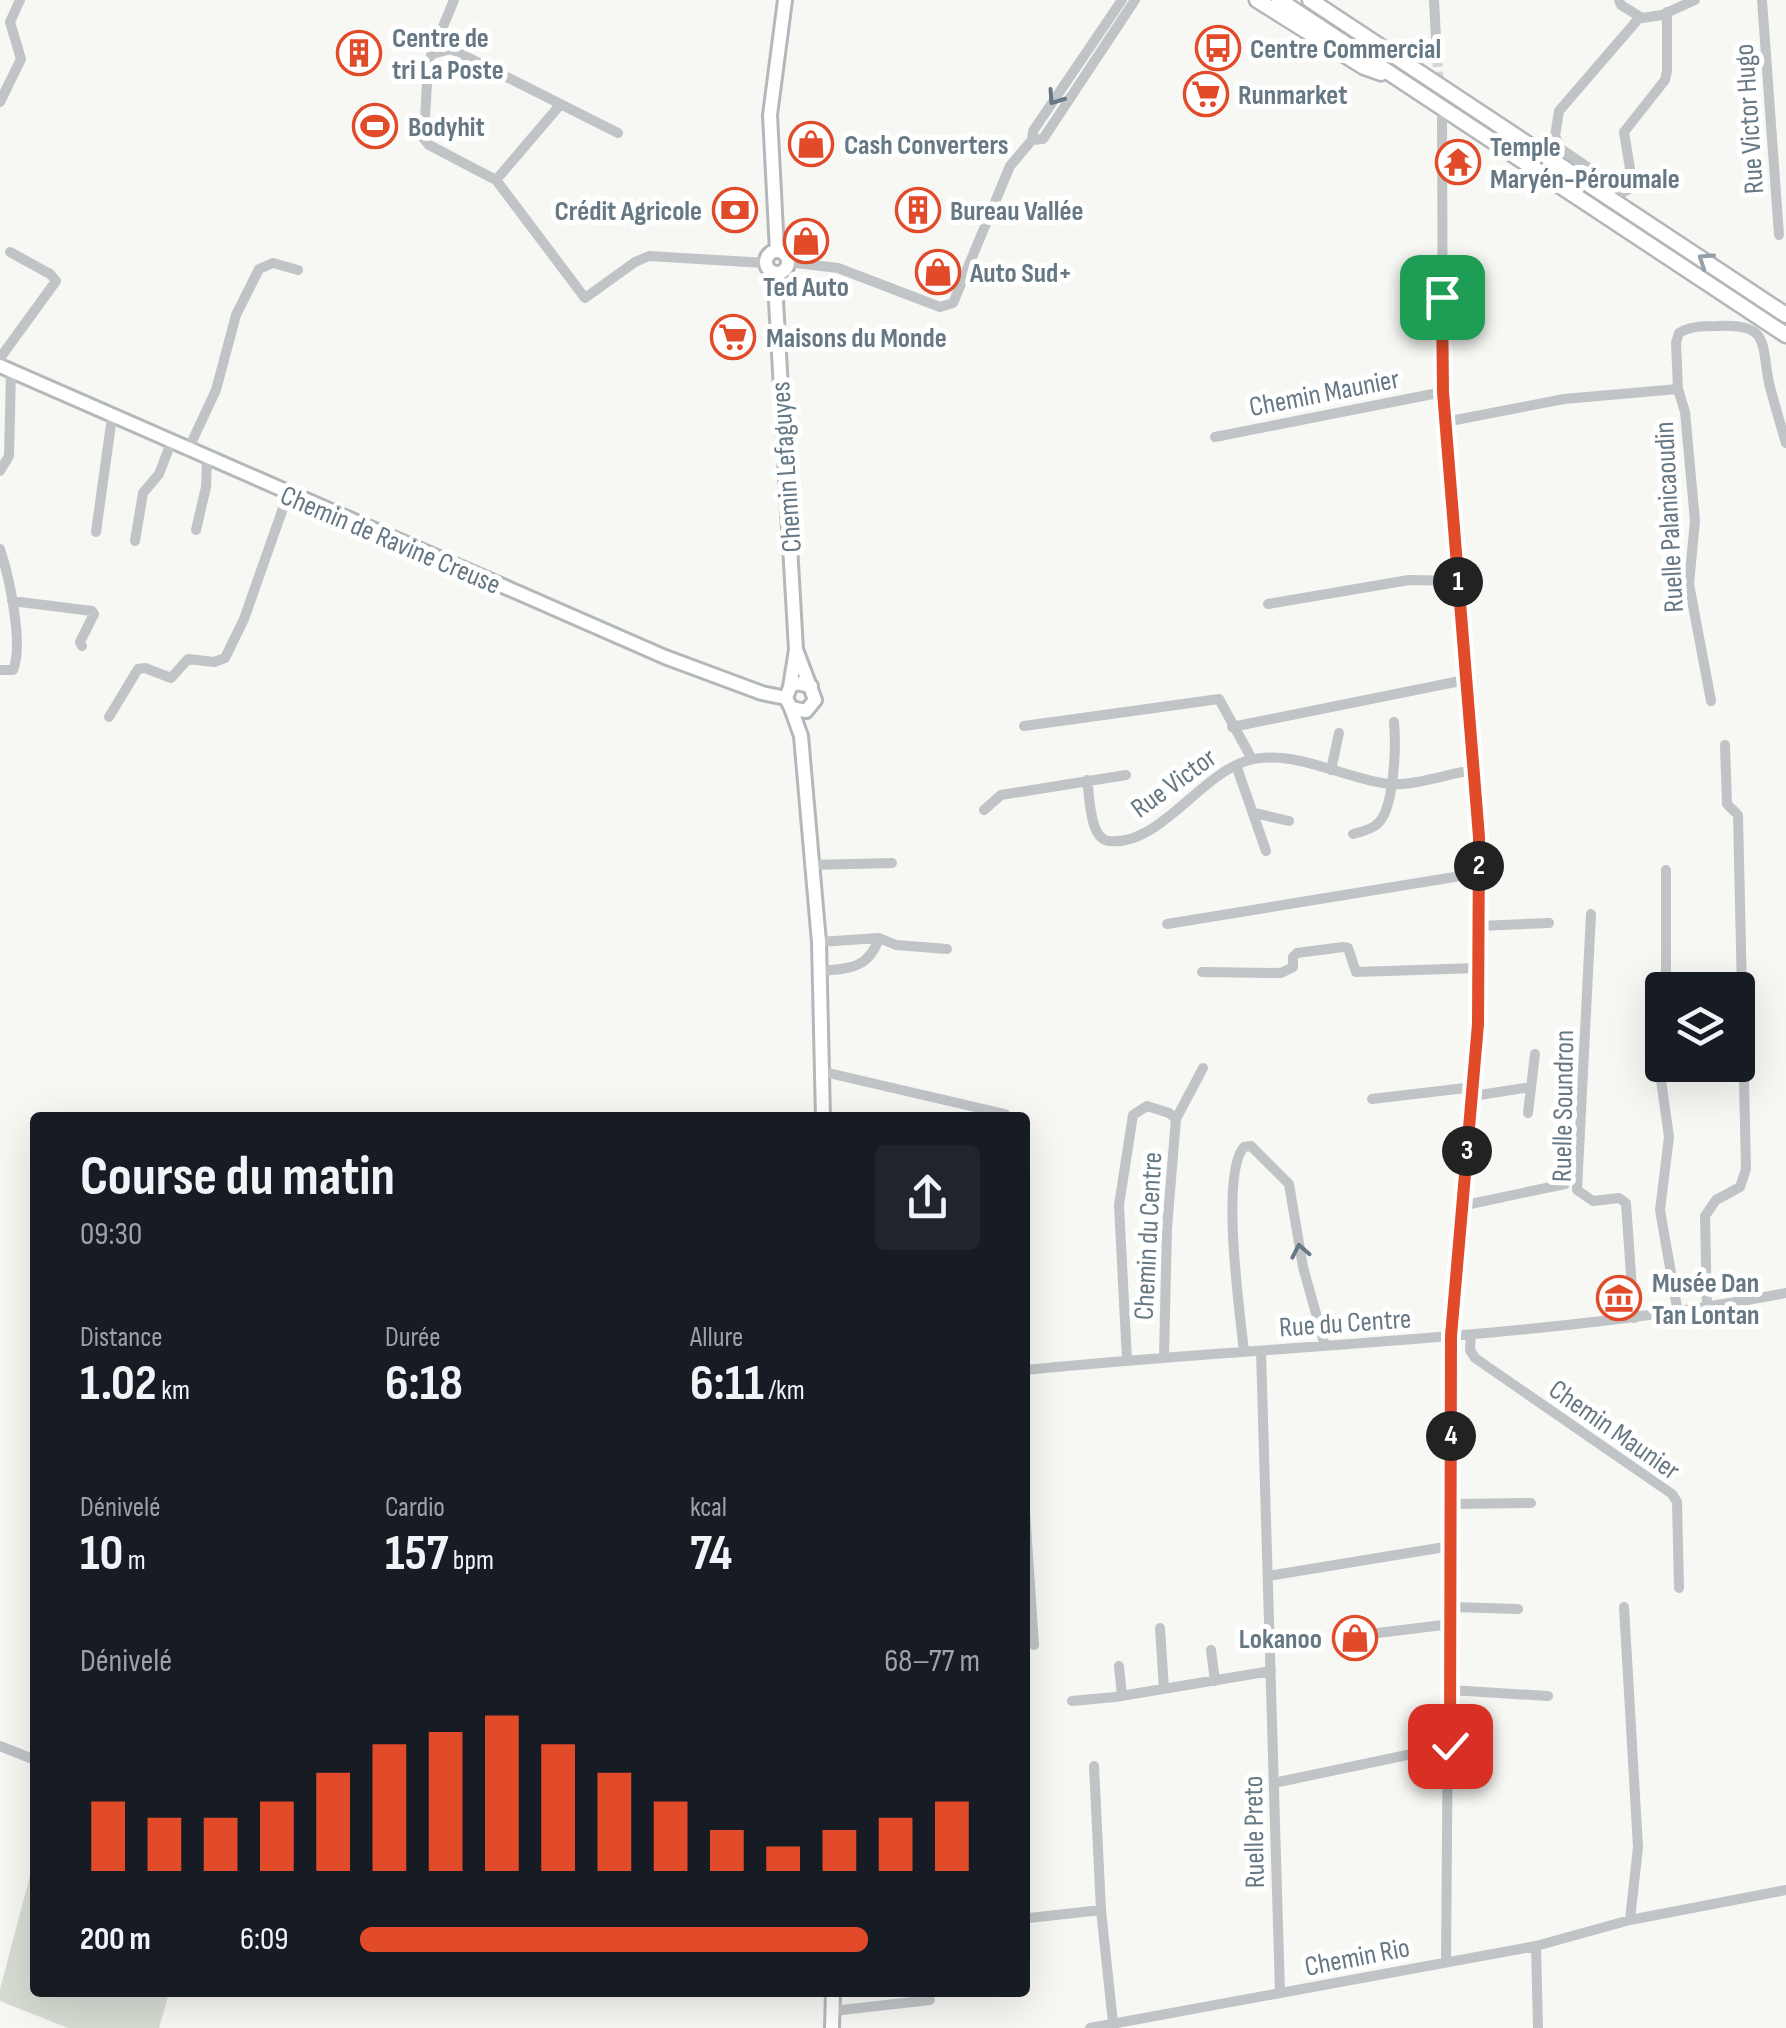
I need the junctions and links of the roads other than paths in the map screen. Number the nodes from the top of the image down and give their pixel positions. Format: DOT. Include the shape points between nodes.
graph roads {
  1 [pos="20,0"];
  2 [pos="454,0"];
  3 [pos="785,0"];
  4 [pos="1122,0"];
  5 [pos="1134,0"];
  6 [pos="1257,0"];
  7 [pos="1279,0"];
  8 [pos="1310,0"];
  9 [pos="1434,0"];
  10 [pos="1619,0"];
  11 [pos="1695,0"];
  12 [pos="1762,0"];
  13 [pos="1667,12"];
  14 [pos="1640,17"];
  15 [pos="431,54"];
  16 [pos="1437,57"];
  17 [pos="1411,86"];
  18 [pos="0,102"];
  19 [pos="560,104"];
  20 [pos="1442,119"];
  21 [pos="618,133"];
  22 [pos="1032,140"];
  23 [pos="496,180"];
  24 [pos="1780,181"];
  25 [pos="1779,236"];
  26 [pos="10,252"];
  27 [pos="298,270"];
  28 [pos="777,270"];
  29 [pos="1786,315"];
  30 [pos="1786,335"];
  31 [pos="0,358"];
  32 [pos="6,369"];
  33 [pos="1678,389"];
  34 [pos="1443,392"];
  35 [pos="112,417"];
  36 [pos="1445,422"];
  37 [pos="1215,437"];
  38 [pos="171,443"];
  39 [pos="1786,443"];
  40 [pos="188,450"];
  41 [pos="207,459"];
  42 [pos="0,471"];
  43 [pos="288,494"];
  44 [pos="196,530"];
  45 [pos="96,532"];
  46 [pos="136,540"];
  47 [pos="0,549"];
  48 [pos="1458,581"];
  49 [pos="5,588"];
  50 [pos="12,601"];
  51 [pos="1268,604"];
  52 [pos="82,646"];
  53 [pos="796,650"];
  54 [pos="0,670"];
  55 [pos="1466,680"];
  56 [pos="811,686"];
  57 [pos="789,698"];
  58 [pos="1711,701"];
  59 [pos="812,706"];
  60 [pos="109,717"];
  61 [pos="1394,722"];
  62 [pos="1024,726"];
  63 [pos="1232,727"];
  64 [pos="1339,733"];
  65 [pos="800,736"];
  66 [pos="1725,745"];
  67 [pos="1252,759"];
  68 [pos="1236,765"];
  69 [pos="1332,770"];
  70 [pos="1472,770"];
  71 [pos="1126,775"];
  72 [pos="1087,780"];
  73 [pos="1392,784"];
  74 [pos="984,810"];
  75 [pos="1255,813"];
  76 [pos="1289,821"];
  77 [pos="1353,834"];
  78 [pos="1266,851"];
  79 [pos="892,863"];
  80 [pos="810,865"];
  81 [pos="1666,870"];
  82 [pos="1479,873"];
  83 [pos="1590,914"];
  84 [pos="1548,923"];
  85 [pos="1167,924"];
  86 [pos="1478,926"];
  87 [pos="879,938"];
  88 [pos="818,942"];
  89 [pos="947,949"];
  90 [pos="1478,968"];
  91 [pos="819,971"];
  92 [pos="1202,972"];
  93 [pos="1666,972"];
  94 [pos="1534,1054"];
  95 [pos="1202,1068"];
  96 [pos="824,1072"];
  97 [pos="1661,1082"];
  98 [pos="1531,1087"];
  99 [pos="1474,1092"];
  100 [pos="1372,1100"];
  101 [pos="823,1112"];
  102 [pos="996,1112"];
  103 [pos="1528,1113"];
  104 [pos="1176,1119"];
  105 [pos="1565,1184"];
  106 [pos="1461,1206"];
  107 [pos="1786,1293"];
  108 [pos="1708,1308"];
  109 [pos="1678,1313"];
  110 [pos="1634,1318"];
  111 [pos="1471,1335"];
  112 [pos="1451,1336"];
  113 [pos="1325,1346"];
  114 [pos="1261,1350"];
  115 [pos="1244,1352"];
  116 [pos="1164,1356"];
  117 [pos="1127,1360"];
  118 [pos="1030,1370"];
  119 [pos="1532,1503"];
  120 [pos="1451,1504"];
  121 [pos="1451,1546"];
  122 [pos="1268,1576"];
  123 [pos="1679,1588"];
  124 [pos="1451,1607"];
  125 [pos="1624,1607"];
  126 [pos="1518,1609"];
  127 [pos="1030,1618"];
  128 [pos="1451,1624"];
  129 [pos="1160,1628"];
  130 [pos="1353,1636"];
  131 [pos="1034,1644"];
  132 [pos="1211,1650"];
  133 [pos="1119,1666"];
  134 [pos="1271,1671"];
  135 [pos="1215,1681"];
  136 [pos="1164,1689"];
  137 [pos="1450,1690"];
  138 [pos="1122,1696"];
  139 [pos="1548,1696"];
  140 [pos="1072,1701"];
  141 [pos="0,1746"];
  142 [pos="1450,1746"];
  143 [pos="30,1758"];
  144 [pos="1094,1766"];
  145 [pos="1274,1783"];
  146 [pos="1786,1890"];
  147 [pos="1101,1910"];
  148 [pos="1030,1918"];
  149 [pos="1630,1920"];
  150 [pos="1536,1946"];
  151 [pos="1446,1962"];
  152 [pos="1280,1993"];
  153 [pos="833,1997"];
  154 [pos="930,2000"];
  155 [pos="833,2012"];
  156 [pos="1113,2024"];
  157 [pos="832,2028"];
  158 [pos="1090,2028"];
  159 [pos="1538,2028"];
  1 -- 18 [label="street" via="10,22 21,59"];
  2 -- 15 [label="street"];
  3 -- 28 [label="main road" via="770,114 776,251 783,253"];
  4 -- 22 [label="street, one-way"];
  5 -- 22 [label="street" via="1044,139"];
  6 -- 17 [label="highway" via="1364,67"];
  7 -- 17 [label="highway"];
  29 -- 8 [label="highway, one-way"];
  9 -- 16 [label="street"];
  10 -- 14 [label="street"];
  11 -- 13 [label="street"];
  12 -- 24 [label="street, Rue Victor Hugo"];
  13 -- 14 [label="street"];
  13 -- 14 [label="street" via="1668,71 1624,132 1632,181 1624,192 1561,149 1556,136 1560,111"];
  15 -- 19 [label="street" via="452,49"];
  15 -- 23 [label="street" via="424,139"];
  17 -- 30 [label="highway"];
  19 -- 21 [label="street"];
  19 -- 23 [label="street"];
  20 -- 34 [label="street, Chemin Maunier"];
  22 -- 28 [label="street" via="1010,166 948,307 838,268"];
  23 -- 28 [label="street" via="585,298 650,256"];
  24 -- 25 [label="street, Rue Victor Hugo"];
  26 -- 31 [label="street" via="56,281"];
  27 -- 40 [label="street" via="273,263 260,269 236,315 216,390"];
  28 -- 53 [label="main road, Chemin Lefaguyes"];
  32 -- 35 [label="main road, Chemin de Ravine Creuse"];
  32 -- 42 [label="street" via="9,456"];
  33 -- 36 [label="street, Ruelle Palanicaoudin" via="1564,399"];
  33 -- 39 [label="street, Ruelle Palanicaoudin" via="1679,333 1742,325 1767,352"];
  33 -- 58 [label="street, Ruelle Palanicaoudin" via="1695,522 1689,584"];
  34 -- 36 [label="street, Chemin Maunier"];
  34 -- 37 [label="street, Chemin Maunier"];
  35 -- 38 [label="main road, Chemin de Ravine Creuse"];
  35 -- 45 [label="street"];
  36 -- 48 [label="street, Chemin Maunier"];
  38 -- 40 [label="main road, Chemin de Ravine Creuse"];
  38 -- 46 [label="street" via="143,492"];
  40 -- 41 [label="main road, Chemin de Ravine Creuse"];
  41 -- 43 [label="main road, Chemin de Ravine Creuse"];
  41 -- 44 [label="street"];
  43 -- 57 [label="main road, Chemin de Ravine Creuse" via="664,657"];
  43 -- 60 [label="street" via="226,658 188,659 171,678 138,669"];
  47 -- 49 [label="street"];
  48 -- 51 [label="street" via="1408,580"];
  48 -- 55 [label="street, Chemin Maunier"];
  49 -- 50 [label="street"];
  50 -- 52 [label="street" via="92,611"];
  50 -- 54 [label="street" via="16,665"];
  53 -- 56 [label="main road, Chemin Lefaguyes"];
  53 -- 57 [label="main road, Chemin Lefaguyes"];
  55 -- 63 [label="street"];
  55 -- 70 [label="street, Chemin Maunier"];
  56 -- 57 [label="main road" via="796,683"];
  56 -- 59 [label="main road"];
  57 -- 59 [label="main road" via="798,711"];
  57 -- 65 [label="main road, Chemin Lefaguyes"];
  59 -- 65 [label="main road, Chemin Lefaguyes"];
  61 -- 73 [label="street"];
  62 -- 63 [label="street" via="1220,699"];
  63 -- 67 [label="street"];
  64 -- 69 [label="street"];
  65 -- 80 [label="main road, Chemin Lefaguyes"];
  66 -- 108 [label="street" via="1726,804 1738,815 1746,1169 1740,1187 1716,1200 1705,1216"];
  67 -- 68 [label="street, Rue Victor"];
  67 -- 69 [label="street, Rue Victor"];
  68 -- 72 [label="street, Rue Victor" via="1154,828 1111,842 1095,830"];
  68 -- 75 [label="street"];
  69 -- 73 [label="street, Rue Victor"];
  70 -- 73 [label="street, Rue Victor"];
  70 -- 82 [label="street, Chemin Maunier"];
  71 -- 72 [label="street"];
  72 -- 74 [label="street" via="1001,795"];
  73 -- 77 [label="street" via="1380,822"];
  75 -- 76 [label="street"];
  75 -- 78 [label="street"];
  79 -- 80 [label="street"];
  80 -- 88 [label="main road, Chemin Lefaguyes"];
  81 -- 93 [label="street"];
  82 -- 85 [label="street"];
  82 -- 86 [label="street, Chemin Maunier"];
  83 -- 110 [label="street, Ruelle Soundron" via="1578,1190 1592,1201 1626,1203"];
  84 -- 86 [label="street"];
  86 -- 90 [label="street, Chemin Maunier"];
  87 -- 88 [label="street"];
  87 -- 89 [label="street"];
  87 -- 91 [label="street" via="856,968"];
  88 -- 91 [label="main road, Chemin Lefaguyes"];
  90 -- 92 [label="street" via="1356,972 1343,947 1297,953 1293,967 1282,972"];
  90 -- 99 [label="street, Chemin Maunier"];
  91 -- 96 [label="main road, Chemin Lefaguyes"];
  94 -- 98 [label="street"];
  95 -- 104 [label="street, Chemin du Centre"];
  96 -- 101 [label="main road, Chemin Lefaguyes"];
  96 -- 102 [label="street"];
  97 -- 109 [label="street" via="1668,1136 1660,1210"];
  98 -- 99 [label="street"];
  98 -- 103 [label="street"];
  99 -- 100 [label="street"];
  99 -- 106 [label="street, Chemin Maunier"];
  104 -- 116 [label="street, Chemin du Centre"];
  104 -- 117 [label="street, Chemin du Centre" via="1147,1106 1133,1115 1119,1205"];
  105 -- 106 [label="street"];
  106 -- 112 [label="street, Chemin Maunier"];
  107 -- 108 [label="street, Rue du Centre"];
  108 -- 109 [label="street, Rue du Centre"];
  109 -- 110 [label="street, Rue du Centre"];
  110 -- 111 [label="street, Rue du Centre"];
  111 -- 112 [label="street, Rue du Centre"];
  111 -- 123 [label="street, Chemin Maunier" via="1476,1358 1672,1494 1678,1502"];
  112 -- 113 [label="street, Rue du Centre"];
  112 -- 120 [label="street, Chemin Maunier"];
  113 -- 114 [label="street, Rue du Centre"];
  113 -- 115 [label="street, one-way" via="1289,1184 1251,1146 1237,1159 1234,1182 1233,1251"];
  114 -- 115 [label="street, Rue du Centre"];
  114 -- 122 [label="street, Ruelle Preto"];
  115 -- 116 [label="street, Rue du Centre"];
  116 -- 117 [label="street, Rue du Centre"];
  117 -- 118 [label="street, Rue du Centre"];
  119 -- 120 [label="street"];
  120 -- 121 [label="street, Chemin Maunier"];
  121 -- 122 [label="street"];
  121 -- 124 [label="street, Chemin Maunier"];
  122 -- 134 [label="street, Ruelle Preto"];
  124 -- 126 [label="street"];
  124 -- 128 [label="street, Chemin Maunier"];
  125 -- 149 [label="street" via="1638,1846"];
  127 -- 131 [label="street"];
  128 -- 130 [label="street"];
  128 -- 137 [label="street, Chemin Maunier"];
  129 -- 136 [label="street"];
  132 -- 135 [label="street"];
  133 -- 138 [label="street"];
  134 -- 135 [label="street"];
  134 -- 145 [label="street, Ruelle Preto"];
  135 -- 136 [label="street"];
  136 -- 138 [label="street"];
  137 -- 139 [label="street"];
  137 -- 142 [label="street, Chemin Maunier"];
  138 -- 140 [label="street"];
  141 -- 143 [label="street"];
  142 -- 145 [label="street"];
  142 -- 151 [label="street, Chemin Maunier"];
  144 -- 147 [label="street"];
  145 -- 152 [label="street, Ruelle Preto"];
  146 -- 149 [label="street, Chemin Rio"];
  147 -- 148 [label="street"];
  147 -- 156 [label="street"];
  149 -- 150 [label="street, Chemin Rio"];
  150 -- 151 [label="street, Chemin Rio"];
  150 -- 159 [label="street"];
  151 -- 152 [label="street, Chemin Rio"];
  152 -- 156 [label="street, Chemin Rio"];
  153 -- 155 [label="main road"];
  154 -- 155 [label="street"];
  155 -- 157 [label="main road"];
  156 -- 158 [label="street, Chemin Rio"];
}
